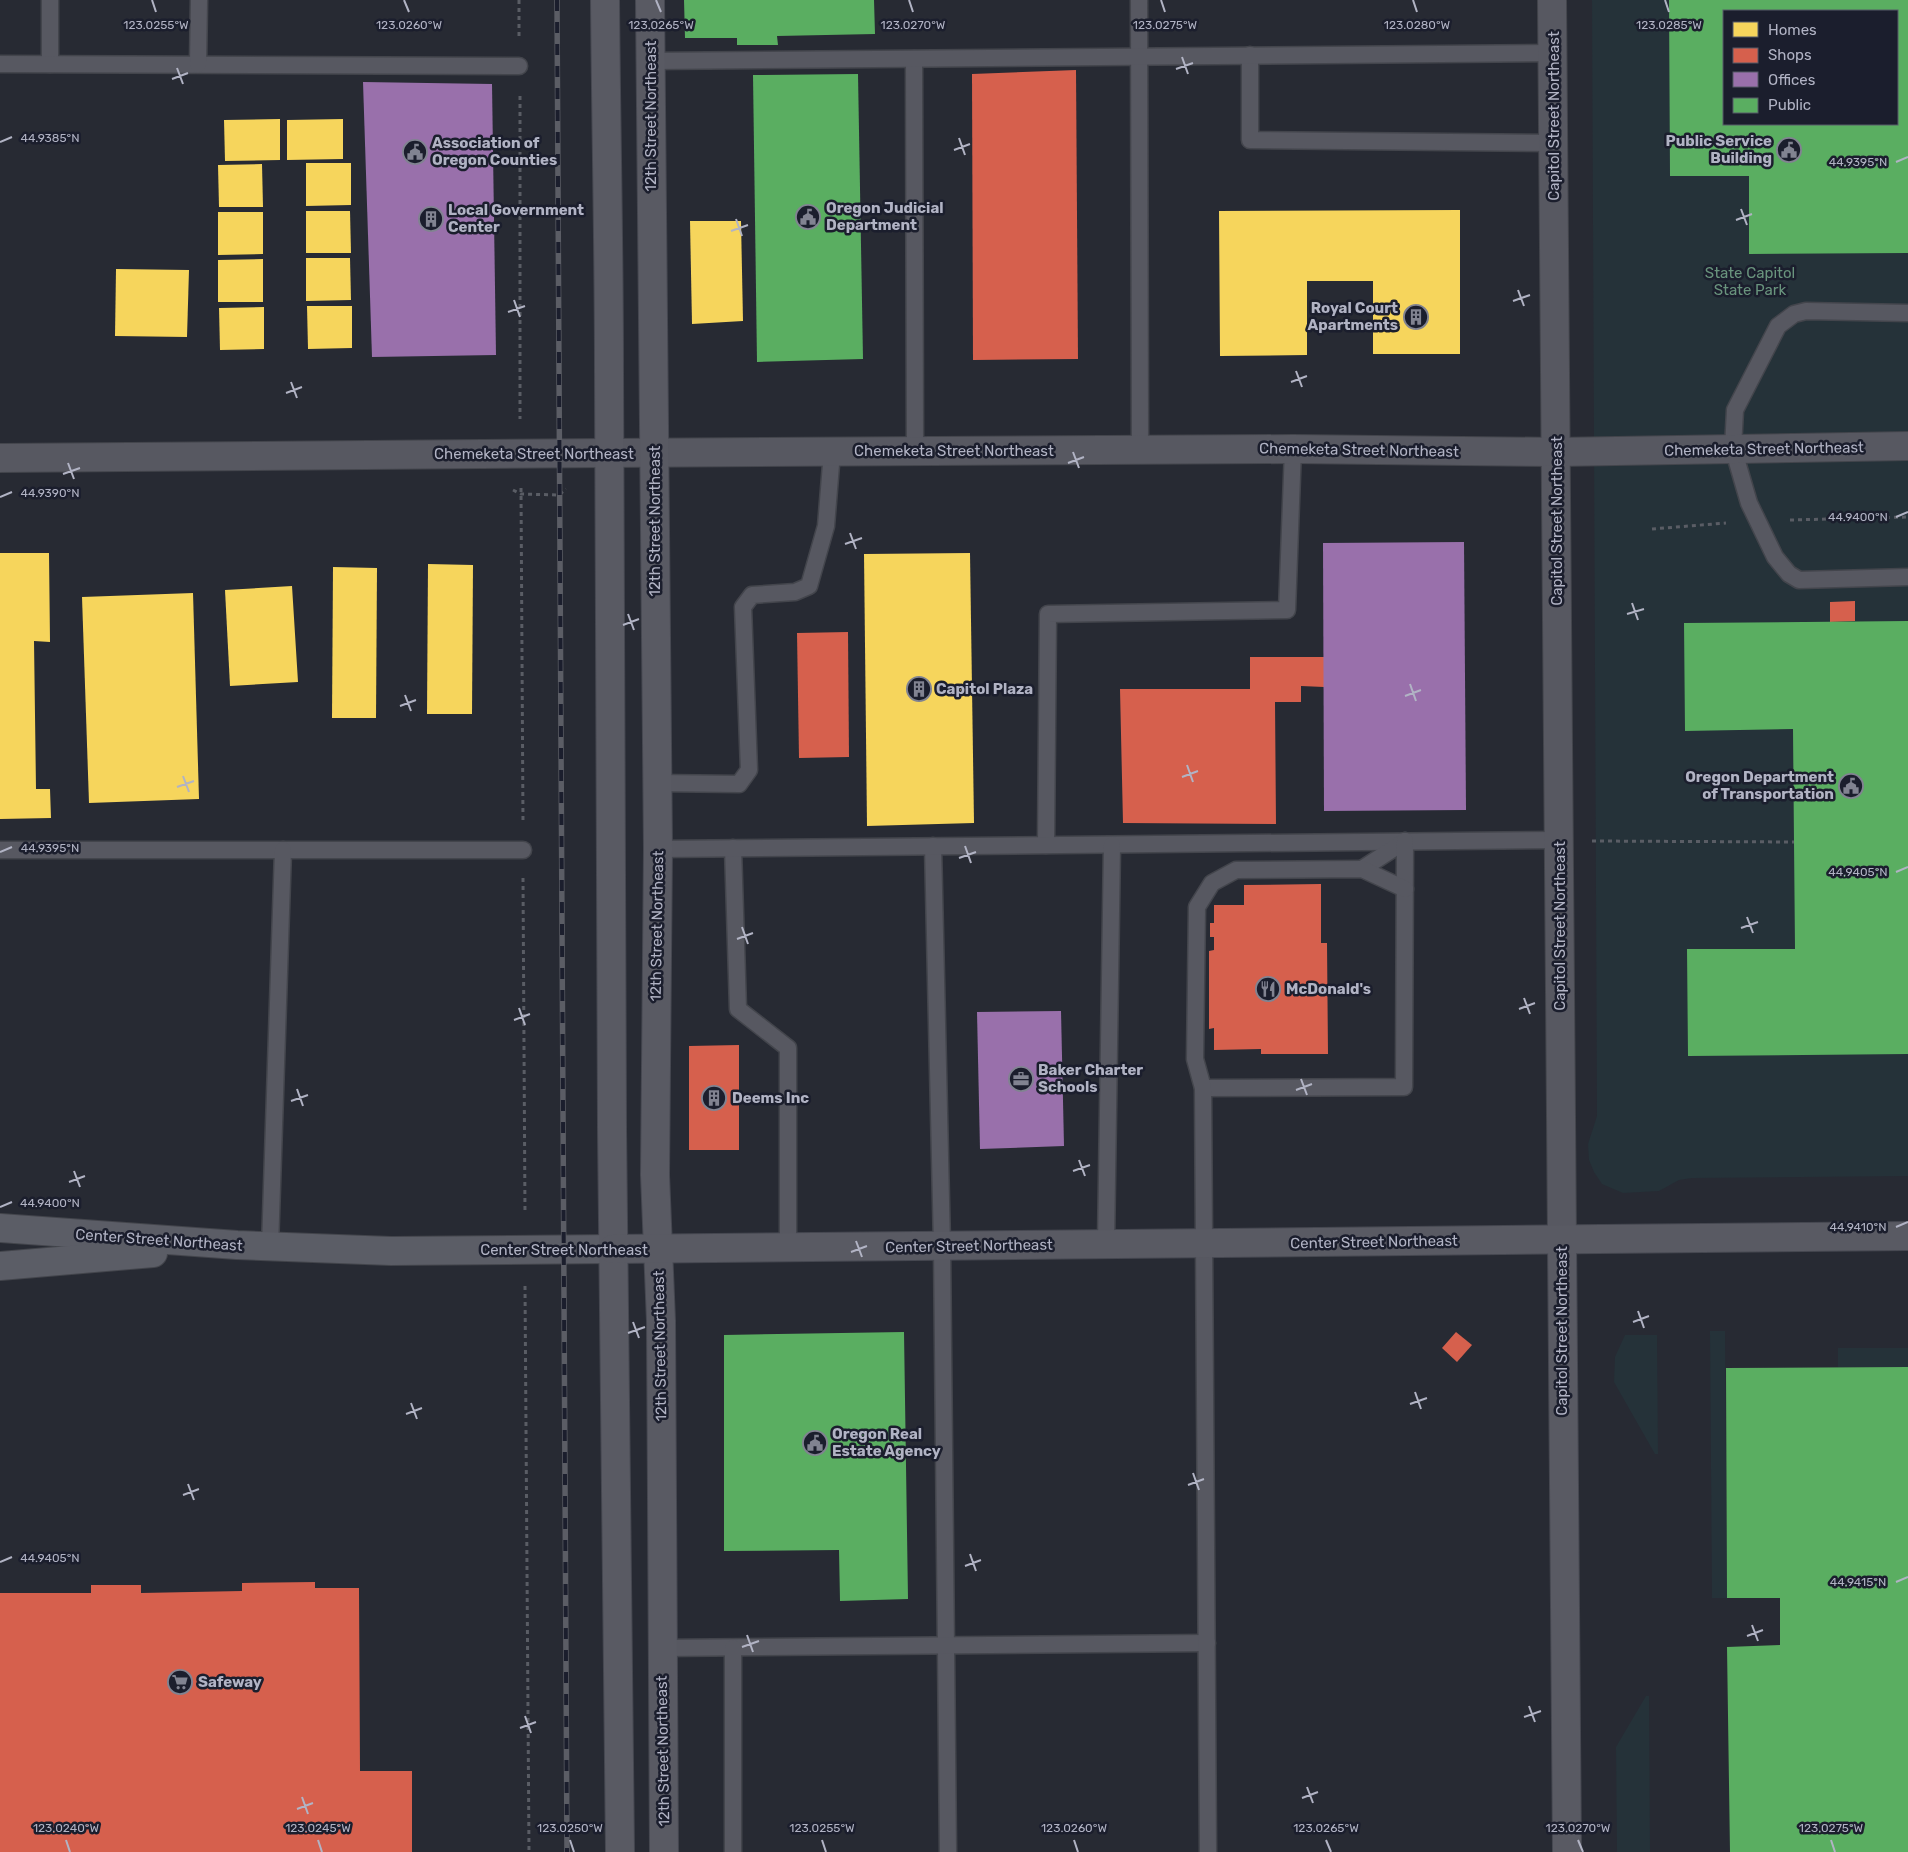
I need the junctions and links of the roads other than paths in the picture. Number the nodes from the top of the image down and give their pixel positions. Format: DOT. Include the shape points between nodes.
graph roads {
  1 [pos="50,0"];
  2 [pos="199,0"];
  3 [pos="605,0"];
  4 [pos="650,0"];
  5 [pos="1138,0"];
  6 [pos="1552,0"];
  7 [pos="1554,53"];
  8 [pos="1250,56"];
  9 [pos="1139,57"];
  10 [pos="914,59"];
  11 [pos="651,61"];
  12 [pos="0,64"];
  13 [pos="50,64"];
  14 [pos="198,64"];
  15 [pos="520,66"];
  16 [pos="1554,144"];
  17 [pos="1908,313"];
  18 [pos="1908,446"];
  19 [pos="1293,448"];
  20 [pos="1733,448"];
  21 [pos="1140,450"];
  22 [pos="916,451"];
  23 [pos="832,452"];
  24 [pos="1557,452"];
  25 [pos="608,453"];
  26 [pos="655,453"];
  27 [pos="0,458"];
  28 [pos="1908,577"];
  29 [pos="657,783"];
  30 [pos="1559,840"];
  31 [pos="1406,842"];
  32 [pos="1046,845"];
  33 [pos="1112,845"];
  34 [pos="933,846"];
  35 [pos="733,848"];
  36 [pos="658,849"];
  37 [pos="0,850"];
  38 [pos="283,850"];
  39 [pos="523,850"];
  40 [pos="1362,869"];
  41 [pos="1404,889"];
  42 [pos="1203,1088"];
  43 [pos="0,1228"];
  44 [pos="1908,1236"];
  45 [pos="1562,1240"];
  46 [pos="1204,1243"];
  47 [pos="1106,1244"];
  48 [pos="237,1246"];
  49 [pos="942,1246"];
  50 [pos="270,1247"];
  51 [pos="788,1248"];
  52 [pos="613,1249"];
  53 [pos="659,1249"];
  54 [pos="0,1266"];
  55 [pos="1207,1643"];
  56 [pos="945,1646"];
  57 [pos="662,1648"];
  58 [pos="733,1648"];
  59 [pos="620,1852"];
  60 [pos="664,1852"];
  61 [pos="733,1852"];
  62 [pos="948,1852"];
  63 [pos="1208,1852"];
  64 [pos="1567,1852"];
  1 -- 13 [label="lane"];
  2 -- 14 [label="lane"];
  3 -- 25 [label="main road"];
  4 -- 11 [label="main road, 12th Street Northeast"];
  5 -- 9 [label="lane"];
  6 -- 7 [label="street, Capitol Street Northeast"];
  7 -- 8 [label="lane"];
  7 -- 16 [label="street, Capitol Street Northeast"];
  8 -- 9 [label="lane"];
  8 -- 16 [label="lane" via="1250,140"];
  9 -- 10 [label="lane"];
  9 -- 21 [label="lane"];
  10 -- 11 [label="lane"];
  10 -- 22 [label="lane"];
  11 -- 26 [label="main road, 12th Street Northeast"];
  12 -- 13 [label="lane"];
  13 -- 14 [label="lane"];
  14 -- 15 [label="lane"];
  16 -- 24 [label="street, Capitol Street Northeast"];
  17 -- 20 [label="lane" via="1806,311 1794,314 1778,326 1736,410"];
  18 -- 20 [label="street, Chemeketa Street Northeast"];
  19 -- 21 [label="street, Chemeketa Street Northeast"];
  19 -- 24 [label="street, Chemeketa Street Northeast"];
  19 -- 32 [label="lane" via="1287,610 1048,614"];
  20 -- 24 [label="street, Chemeketa Street Northeast"];
  20 -- 28 [label="lane" via="1749,503 1775,557 1789,574 1799,580"];
  21 -- 22 [label="street, Chemeketa Street Northeast"];
  22 -- 23 [label="street, Chemeketa Street Northeast"];
  23 -- 26 [label="street, Chemeketa Street Northeast"];
  23 -- 29 [label="lane" via="826,526 809,586 795,592 752,595 743,607 748,770 739,784"];
  24 -- 30 [label="street, Capitol Street Northeast"];
  25 -- 26 [label="street, Chemeketa Street Northeast"];
  25 -- 27 [label="street, Chemeketa Street Northeast"];
  25 -- 52 [label="main road"];
  26 -- 29 [label="main road, 12th Street Northeast"];
  29 -- 36 [label="main road, 12th Street Northeast"];
  30 -- 31 [label="lane"];
  30 -- 45 [label="street, Capitol Street Northeast"];
  31 -- 33 [label="lane"];
  31 -- 40 [label="lane"];
  31 -- 41 [label="lane"];
  32 -- 33 [label="lane"];
  32 -- 34 [label="lane"];
  33 -- 47 [label="lane"];
  34 -- 35 [label="lane"];
  34 -- 49 [label="lane"];
  35 -- 36 [label="lane"];
  35 -- 51 [label="lane" via="738,1009 788,1048"];
  36 -- 53 [label="main road, 12th Street Northeast" via="655,1175"];
  37 -- 38 [label="lane"];
  38 -- 39 [label="lane"];
  38 -- 50 [label="lane"];
  40 -- 41 [label="lane"];
  40 -- 42 [label="lane" via="1236,870 1212,883 1197,907 1195,1059"];
  41 -- 42 [label="lane" via="1404,1087"];
  42 -- 46 [label="lane"];
  43 -- 48 [label="main road, Center Street Northeast"];
  44 -- 45 [label="main road, Center Street Northeast"];
  45 -- 46 [label="main road, Center Street Northeast"];
  45 -- 64 [label="main road, Capitol Street Northeast"];
  46 -- 47 [label="main road, Center Street Northeast"];
  46 -- 55 [label="lane"];
  47 -- 49 [label="main road, Center Street Northeast"];
  48 -- 50 [label="main road, Center Street Northeast"];
  48 -- 54 [label="main road"];
  49 -- 51 [label="main road, Center Street Northeast"];
  49 -- 56 [label="lane"];
  50 -- 52 [label="main road, Center Street Northeast" via="391,1251"];
  51 -- 53 [label="main road, Center Street Northeast"];
  52 -- 53 [label="main road, Center Street Northeast"];
  52 -- 59 [label="main road"];
  53 -- 57 [label="main road, 12th Street Northeast"];
  55 -- 56 [label="lane"];
  55 -- 63 [label="lane"];
  56 -- 58 [label="lane"];
  56 -- 62 [label="lane"];
  57 -- 58 [label="lane"];
  57 -- 60 [label="main road, 12th Street Northeast"];
  58 -- 61 [label="lane"];
}
